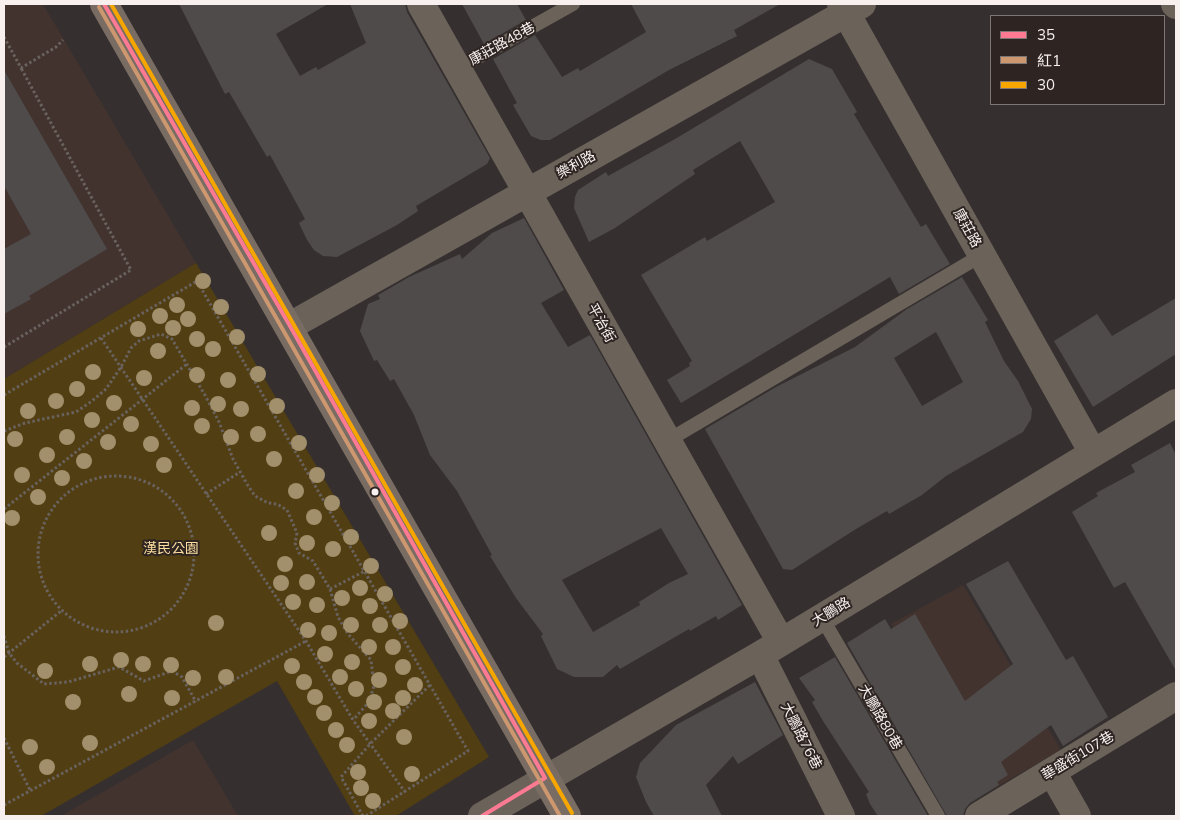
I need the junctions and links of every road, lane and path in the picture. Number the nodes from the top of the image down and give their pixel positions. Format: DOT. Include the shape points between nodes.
graph roads {
  1 [pos="104,4"];
  2 [pos="421,4"];
  3 [pos="573,4"];
  4 [pos="850,7"];
  5 [pos="4,37"];
  6 [pos="63,40"];
  7 [pos="21,68"];
  8 [pos="457,69"];
  9 [pos="527,193"];
  10 [pos="982,255"];
  11 [pos="290,326"];
  12 [pos="102,338"];
  13 [pos="4,347"];
  14 [pos="187,364"];
  15 [pos="121,367"];
  16 [pos="4,396"];
  17 [pos="1176,403"];
  18 [pos="4,431"];
  19 [pos="667,441"];
  20 [pos="1093,453"];
  21 [pos="240,472"];
  22 [pos="206,494"];
  23 [pos="4,509"];
  24 [pos="364,571"];
  25 [pos="330,589"];
  26 [pos="61,611"];
  27 [pos="822,618"];
  28 [pos="4,636"];
  29 [pos="306,641"];
  30 [pos="771,649"];
  31 [pos="9,652"];
  32 [pos="4,657"];
  33 [pos="430,685"];
  34 [pos="1176,696"];
  35 [pos="196,702"];
  36 [pos="352,720"];
  37 [pos="4,738"];
  38 [pos="371,743"];
  39 [pos="1052,772"];
  40 [pos="545,778"];
  41 [pos="30,790"];
  42 [pos="405,792"];
  43 [pos="4,805"];
  44 [pos="364,816"];
  45 [pos="482,816"];
  46 [pos="567,816"];
  47 [pos="841,816"];
  48 [pos="938,816"];
  49 [pos="979,816"];
  50 [pos="1077,816"];
  1 -- 11 [label="street"];
  2 -- 8 [label="street, 平治街"];
  3 -- 8 [label="lane, 康莊路48巷"];
  4 -- 9 [label="street, 樂利路"];
  4 -- 10 [label="street, 康莊路"];
  5 -- 7 [label="path"];
  6 -- 7 [label="path"];
  7 -- 13 [label="path" via="132,270"];
  8 -- 9 [label="street, 平治街"];
  9 -- 11 [label="street, 樂利路"];
  9 -- 19 [label="street, 平治街"];
  10 -- 19 [label="lane"];
  10 -- 20 [label="street, 康莊路"];
  11 -- 40 [label="street"];
  12 -- 15 [label="path"];
  12 -- 16 [label="path"];
  12 -- 24 [label="path" via="197,281"];
  14 -- 15 [label="path" via="172,340 161,334 139,340"];
  14 -- 21 [label="path" via="219,422"];
  14 -- 23 [label="path"];
  15 -- 18 [label="path" via="106,388 76,412"];
  15 -- 22 [label="path"];
  17 -- 20 [label="street, 大鵬路"];
  19 -- 30 [label="street, 平治街"];
  20 -- 27 [label="street, 大鵬路"];
  21 -- 22 [label="path"];
  21 -- 25 [label="path" via="256,496 287,510 299,553 313,561"];
  22 -- 29 [label="path"];
  24 -- 25 [label="path"];
  24 -- 33 [label="path"];
  25 -- 36 [label="path" via="338,617 371,660 374,686 369,702"];
  26 -- 26 [label="path" via="46,590 38,565 39,538 49,513 66,493 89,480 115,476 141,480 165,493 182,513 192,536 194,561 187,586 174,607 154,623 123,632 106,632 82,625"];
  26 -- 31 [label="path"];
  27 -- 30 [label="street, 大鵬路"];
  27 -- 48 [label="lane, 大鵬路80巷"];
  28 -- 31 [label="path"];
  29 -- 35 [label="path"];
  29 -- 36 [label="path"];
  30 -- 40 [label="street, 大鵬路"];
  30 -- 47 [label="street, 大鵬路76巷"];
  31 -- 32 [label="path"];
  31 -- 35 [label="path" via="17,663 44,684 68,682 119,667 144,681 172,671 182,676"];
  33 -- 38 [label="path"];
  33 -- 42 [label="path" via="468,751"];
  34 -- 39 [label="street, 華盛街107巷"];
  35 -- 41 [label="path"];
  36 -- 38 [label="path"];
  37 -- 41 [label="path"];
  38 -- 42 [label="path"];
  38 -- 44 [label="path" via="341,778"];
  39 -- 49 [label="street, 華盛街107巷"];
  39 -- 50 [label="street"];
  40 -- 45 [label="street, 大鵬路"];
  40 -- 46 [label="street"];
  41 -- 43 [label="path"];
  42 -- 44 [label="path"];
}
